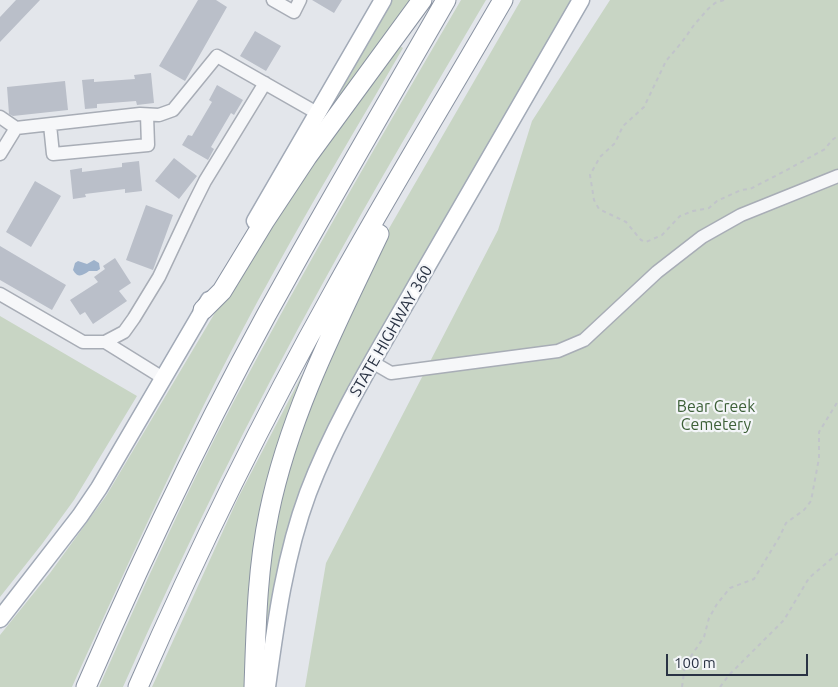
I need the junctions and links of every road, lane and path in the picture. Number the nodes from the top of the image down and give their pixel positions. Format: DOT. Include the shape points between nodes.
graph roads {
  1 [pos="273,0"];
  2 [pos="300,0"];
  3 [pos="383,0"];
  4 [pos="422,0"];
  5 [pos="446,0"];
  6 [pos="503,0"];
  7 [pos="580,0"];
  8 [pos="724,0"];
  9 [pos="265,83"];
  10 [pos="317,113"];
  11 [pos="147,115"];
  12 [pos="0,117"];
  13 [pos="50,125"];
  14 [pos="16,128"];
  15 [pos="838,136"];
  16 [pos="0,154"];
  17 [pos="838,176"];
  18 [pos="395,184"];
  19 [pos="0,294"];
  20 [pos="203,310"];
  21 [pos="104,342"];
  22 [pos="372,362"];
  23 [pos="163,378"];
  24 [pos="838,401"];
  25 [pos="838,553"];
  26 [pos="0,619"];
  27 [pos="86,687"];
  28 [pos="138,687"];
  29 [pos="254,687"];
  30 [pos="267,687"];
  31 [pos="682,687"];
  32 [pos="720,687"];
  1 -- 2 [label="street" via="294,12"];
  3 -- 10 [label="main road"];
  4 -- 20 [label="highway" via="307,157 222,290"];
  5 -- 27 [label="highway" via="292,268 232,380 152,540"];
  6 -- 18 [label="highway"];
  7 -- 22 [label="main road, STATE HIGHWAY 360"];
  8 -- 15 [label="path" via="702,14 666,61 644,106 623,126 615,143 595,165 590,183 599,209 626,222 641,240 653,240 680,216 709,208 717,201 785,171 825,149"];
  9 -- 10 [label="street"];
  9 -- 11 [label="street" via="217,56 173,110 159,116"];
  9 -- 21 [label="street" via="205,181 159,277 134,318 124,332"];
  10 -- 20 [label="main road"];
  11 -- 13 [label="street"];
  11 -- 13 [label="street" via="148,145 53,154"];
  12 -- 14 [label="street"];
  13 -- 14 [label="street"];
  14 -- 16 [label="street"];
  17 -- 22 [label="street" via="741,215 702,237 657,272 584,340 558,351 391,373"];
  18 -- 28 [label="highway" via="260,429"];
  18 -- 29 [label="highway" via="388,216 308,388 280,469 262,553"];
  19 -- 21 [label="street" via="83,342"];
  20 -- 23 [label="main road"];
  21 -- 23 [label="street"];
  22 -- 30 [label="main road, STATE HIGHWAY 360" via="328,445 308,493 280,595"];
  23 -- 26 [label="main road" via="85,509"];
  24 -- 31 [label="path" via="819,432 819,458 811,501 786,524 754,580 730,588 717,604 704,637 685,665"];
  25 -- 32 [label="path" via="809,578 784,620"];
}
